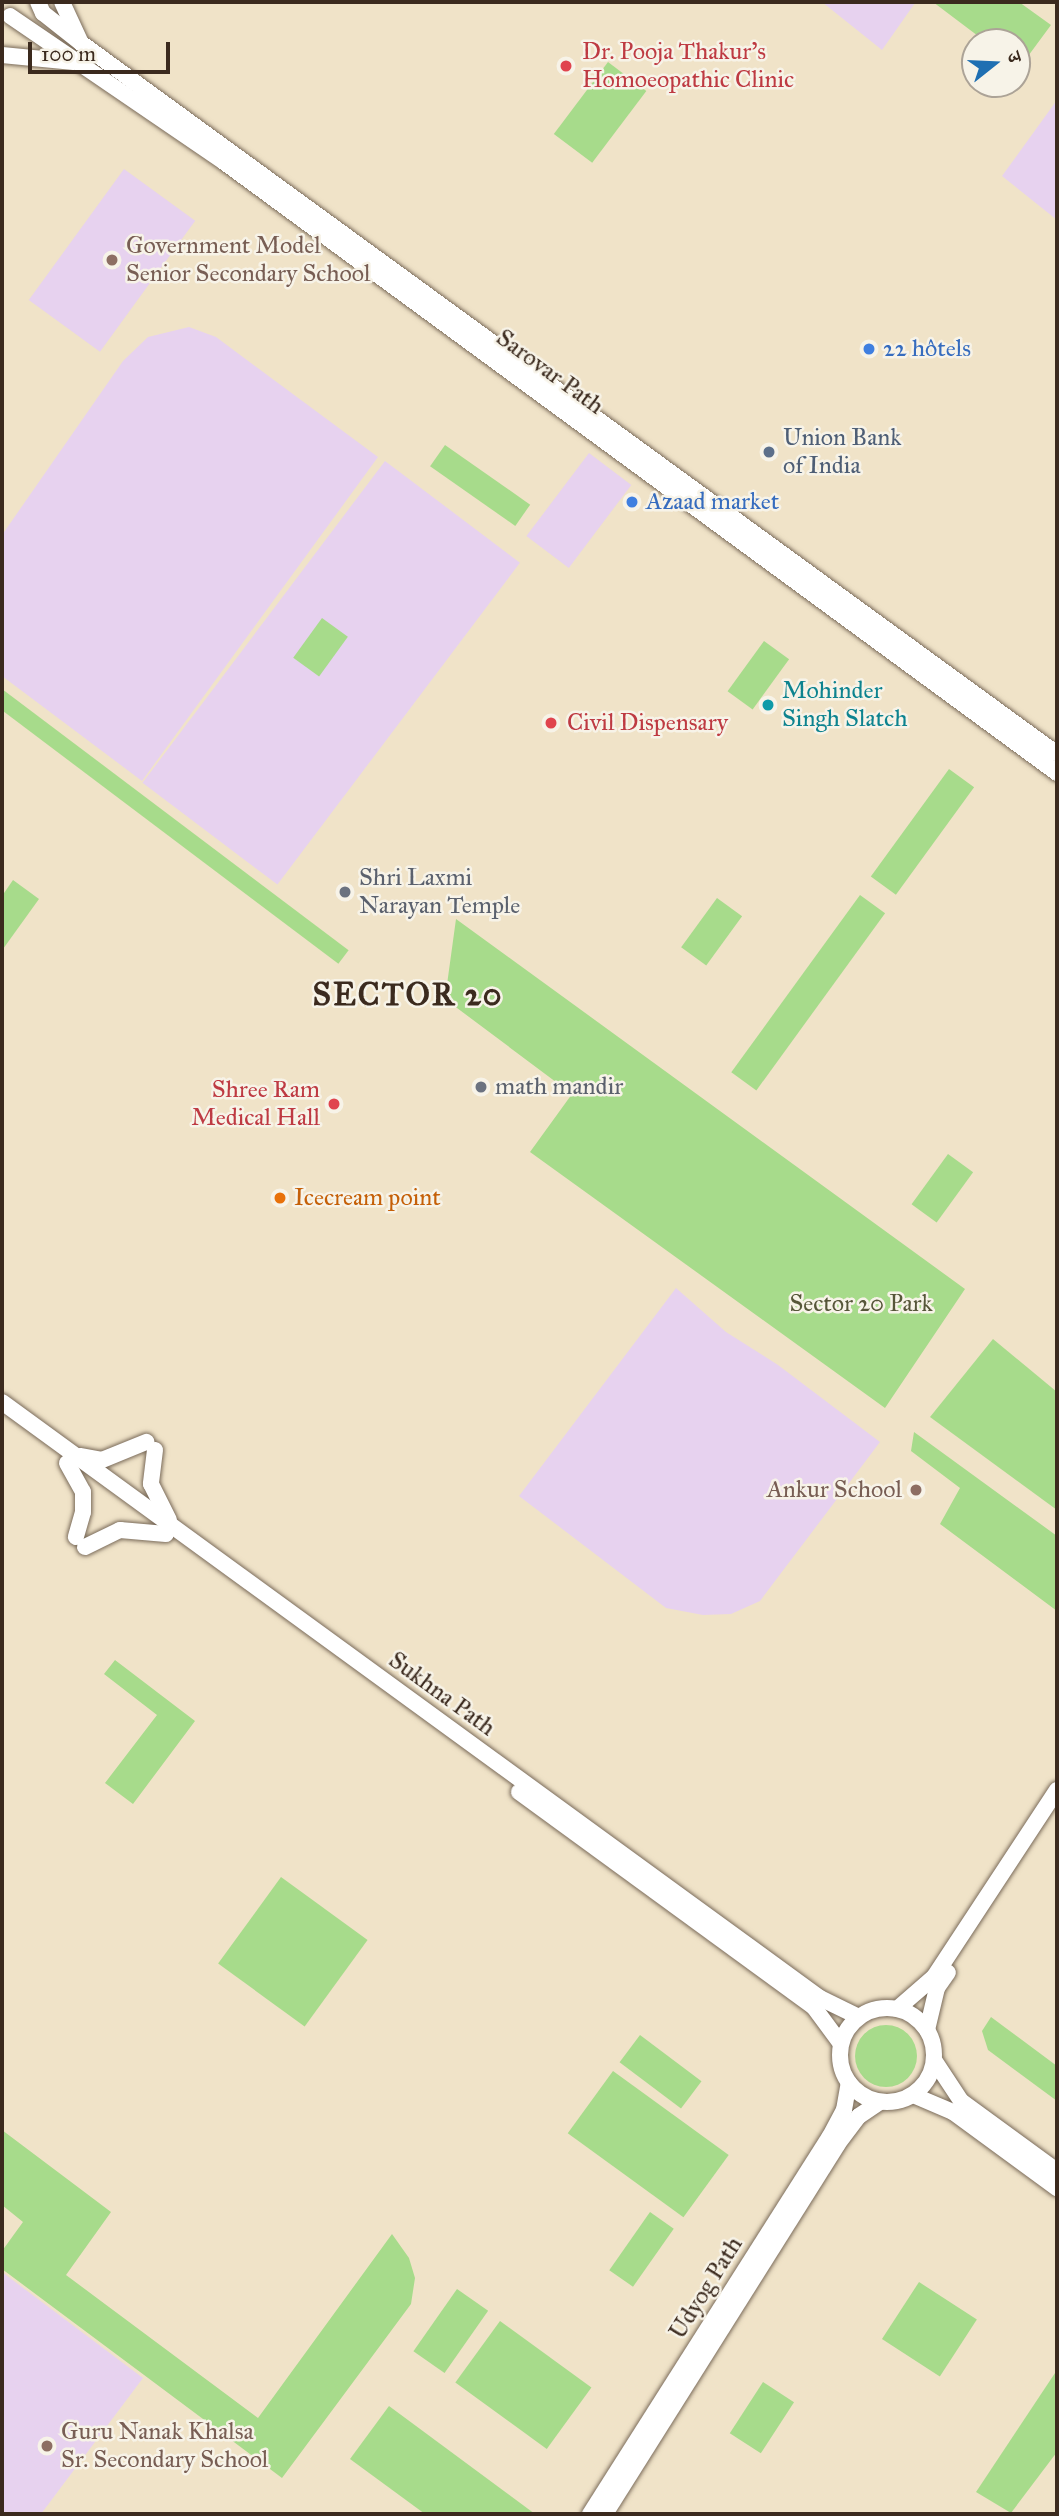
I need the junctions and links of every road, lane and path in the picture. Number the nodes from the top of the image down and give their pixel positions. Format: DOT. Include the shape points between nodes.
graph roads {
  1 [pos="21,2"];
  2 [pos="38,2"];
  3 [pos="62,2"];
  4 [pos="6,18"];
  5 [pos="81,43"];
  6 [pos="2,55"];
  7 [pos="76,62"];
  8 [pos="1057,754"];
  9 [pos="1057,773"];
  10 [pos="2,1402"];
  11 [pos="2,1416"];
  12 [pos="71,1459"];
  13 [pos="170,1531"];
  14 [pos="1057,1790"];
  15 [pos="1057,1806"];
  16 [pos="897,2009"];
  17 [pos="859,2017"];
  18 [pos="927,2030"];
  19 [pos="841,2044"];
  20 [pos="934,2060"];
  21 [pos="849,2082"];
  22 [pos="913,2095"];
  23 [pos="880,2102"];
  24 [pos="1057,2171"];
  25 [pos="1057,2188"];
  26 [pos="590,2514"];
  27 [pos="605,2514"];
  1 -- 4 [label="main road"];
  2 -- 5 [label="main road, Sarovar Path" via="43,13"];
  3 -- 5 [label="main road"];
  4 -- 7 [label="main road, Sarovar Path"];
  5 -- 8 [label="main road, Sarovar Path"];
  6 -- 7 [label="main road"];
  7 -- 9 [label="main road, Sarovar Path" via="224,162"];
  10 -- 12 [label="main road, Sukhna Path"];
  11 -- 12 [label="main road, Sukhna Path"];
  12 -- 13 [label="main road, Sukhna Path"];
  12 -- 13 [label="main road" via="102,1460 151,1446 151,1484"];
  12 -- 13 [label="main road" via="83,1492 81,1542 120,1530"];
  13 -- 17 [label="main road, Sukhna Path" via="820,1998"];
  13 -- 19 [label="main road, Sukhna Path" via="813,2006"];
  14 -- 16 [label="main road" via="934,1977"];
  15 -- 18 [label="main road" via="937,1988"];
  16 -- 17 [label="main road" via="869,2011"];
  16 -- 18 [label="main road" via="919,2020"];
  17 -- 19 [label="main road"];
  18 -- 20 [label="main road"];
  19 -- 21 [label="main road" via="841,2066"];
  20 -- 22 [label="main road" via="930,2074"];
  20 -- 24 [label="main road" via="961,2101"];
  21 -- 23 [label="main road" via="866,2098"];
  21 -- 26 [label="main road, Udyog Path" via="844,2110 829,2138"];
  22 -- 23 [label="main road"];
  22 -- 25 [label="main road" via="953,2112"];
  23 -- 27 [label="main road, Udyog Path" via="859,2116 837,2145"];
}
